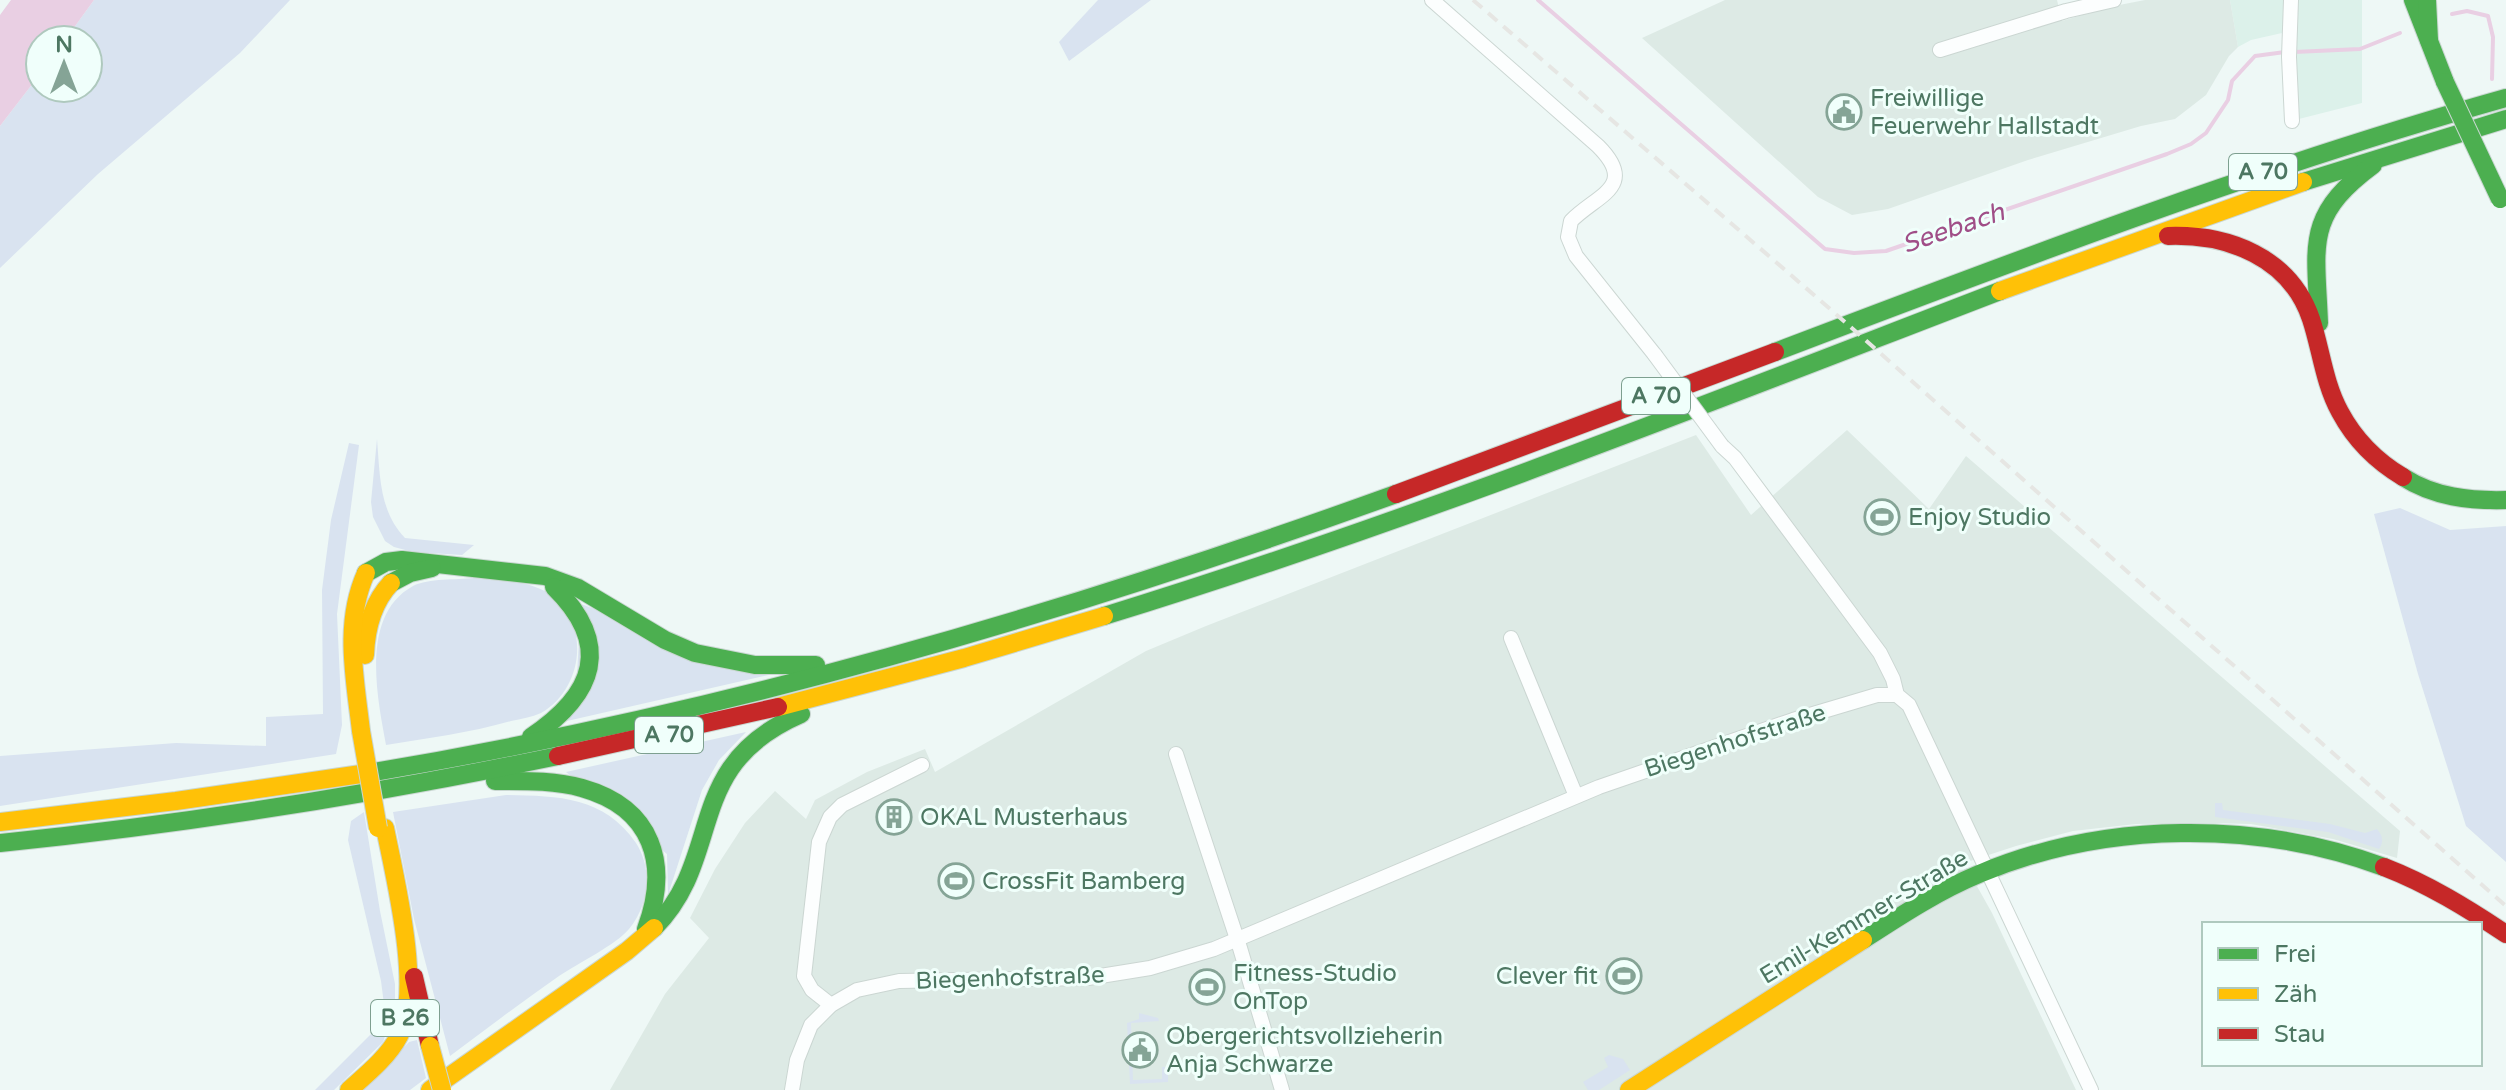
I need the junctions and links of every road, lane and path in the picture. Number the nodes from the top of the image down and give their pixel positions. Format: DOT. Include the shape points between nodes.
graph roads {
  1 [pos="1432,0"];
  2 [pos="2114,0"];
  3 [pos="2291,0"];
  4 [pos="2413,0"];
  5 [pos="2427,0"];
  6 [pos="2065,6"];
  7 [pos="2429,40"];
  8 [pos="1940,50"];
  9 [pos="2506,86"];
  10 [pos="2506,98"];
  11 [pos="2457,111"];
  12 [pos="2506,119"];
  13 [pos="2292,121"];
  14 [pos="2401,150"];
  15 [pos="2503,205"];
  16 [pos="2141,239"];
  17 [pos="2320,347"];
  18 [pos="2506,500"];
  19 [pos="441,566"];
  20 [pos="541,577"];
  21 [pos="1511,638"];
  22 [pos="875,661"];
  23 [pos="886,679"];
  24 [pos="1897,695"];
  25 [pos="365,730"];
  26 [pos="517,745"];
  27 [pos="1176,754"];
  28 [pos="922,765"];
  29 [pos="448,779"];
  30 [pos="1576,796"];
  31 [pos="0,822"];
  32 [pos="0,843"];
  33 [pos="1989,870"];
  34 [pos="403,926"];
  35 [pos="2506,934"];
  36 [pos="643,936"];
  37 [pos="1237,939"];
  38 [pos="831,1005"];
  39 [pos="349,1090"];
  40 [pos="430,1090"];
  41 [pos="442,1090"];
  42 [pos="792,1090"];
  43 [pos="1282,1090"];
  44 [pos="1629,1090"];
  45 [pos="2091,1090"];
  1 -- 24 [label="street, bridge" via="1607,155 1616,172 1608,192 1571,221 1568,237 1576,256 1880,653"];
  2 -- 6 [label="street"];
  3 -- 13 [label="street"];
  4 -- 7 [label="main road"];
  5 -- 7 [label="main road"];
  6 -- 8 [label="street"];
  7 -- 15 [label="main road, bridge"];
  9 -- 11 [label="main road"];
  10 -- 11 [label="main road, A 70"];
  11 -- 22 [label="main road, A 70" via="2090,232 1252,545"];
  12 -- 14 [label="main road, A 70"];
  14 -- 16 [label="main road, A 70"];
  14 -- 17 [label="main road" via="2340,191 2326,210 2317,232 2315,265"];
  16 -- 17 [label="main road" via="2215,238 2263,257 2297,291"];
  16 -- 23 [label="main road, A 70" via="1576,453 1280,558 1056,631"];
  17 -- 18 [label="main road" via="2338,409 2373,458 2435,494"];
  19 -- 20 [label="main road"];
  19 -- 25 [label="main road, B 26" via="410,573 381,592 365,640"];
  19 -- 25 [label="main road, B 26" via="397,559 381,562 357,588 355,673"];
  20 -- 22 [label="main road" via="576,587 693,653 789,667"];
  20 -- 26 [label="main road" via="582,617 589,639 589,670 565,713"];
  21 -- 30 [label="street"];
  22 -- 26 [label="main road, A 70" via="663,715"];
  23 -- 29 [label="main road, A 70" via="667,735"];
  23 -- 36 [label="main road" via="796,716 747,746 716,790 683,889 671,910"];
  24 -- 30 [label="street, Biegenhofstraße" via="1877,695 1793,720"];
  24 -- 33 [label="street" via="1909,705"];
  25 -- 34 [label="main road, B 26"];
  26 -- 31 [label="main road, A 70" via="284,785"];
  27 -- 37 [label="street"];
  28 -- 38 [label="street" via="842,805 819,842 804,976"];
  29 -- 32 [label="main road, A 70" via="82,836"];
  29 -- 36 [label="main road" via="584,788 627,811 641,825 658,861 658,897"];
  30 -- 37 [label="street, Biegenhofstraße"];
  33 -- 35 [label="main road, Emil-Kemmer-Straße" via="2114,838 2185,832 2257,836 2319,846 2384,865 2436,888"];
  33 -- 44 [label="main road, Emil-Kemmer-Straße" via="1893,922"];
  33 -- 45 [label="street"];
  34 -- 39 [label="main road, B 26" via="402,1032"];
  34 -- 41 [label="main road, B 26, bridge"];
  36 -- 40 [label="main road"];
  37 -- 38 [label="street, Biegenhofstraße" via="1164,965 1112,975 899,981 857,990"];
  37 -- 43 [label="street"];
  38 -- 42 [label="street, Biegenhofstraße" via="804,1038"];
}
